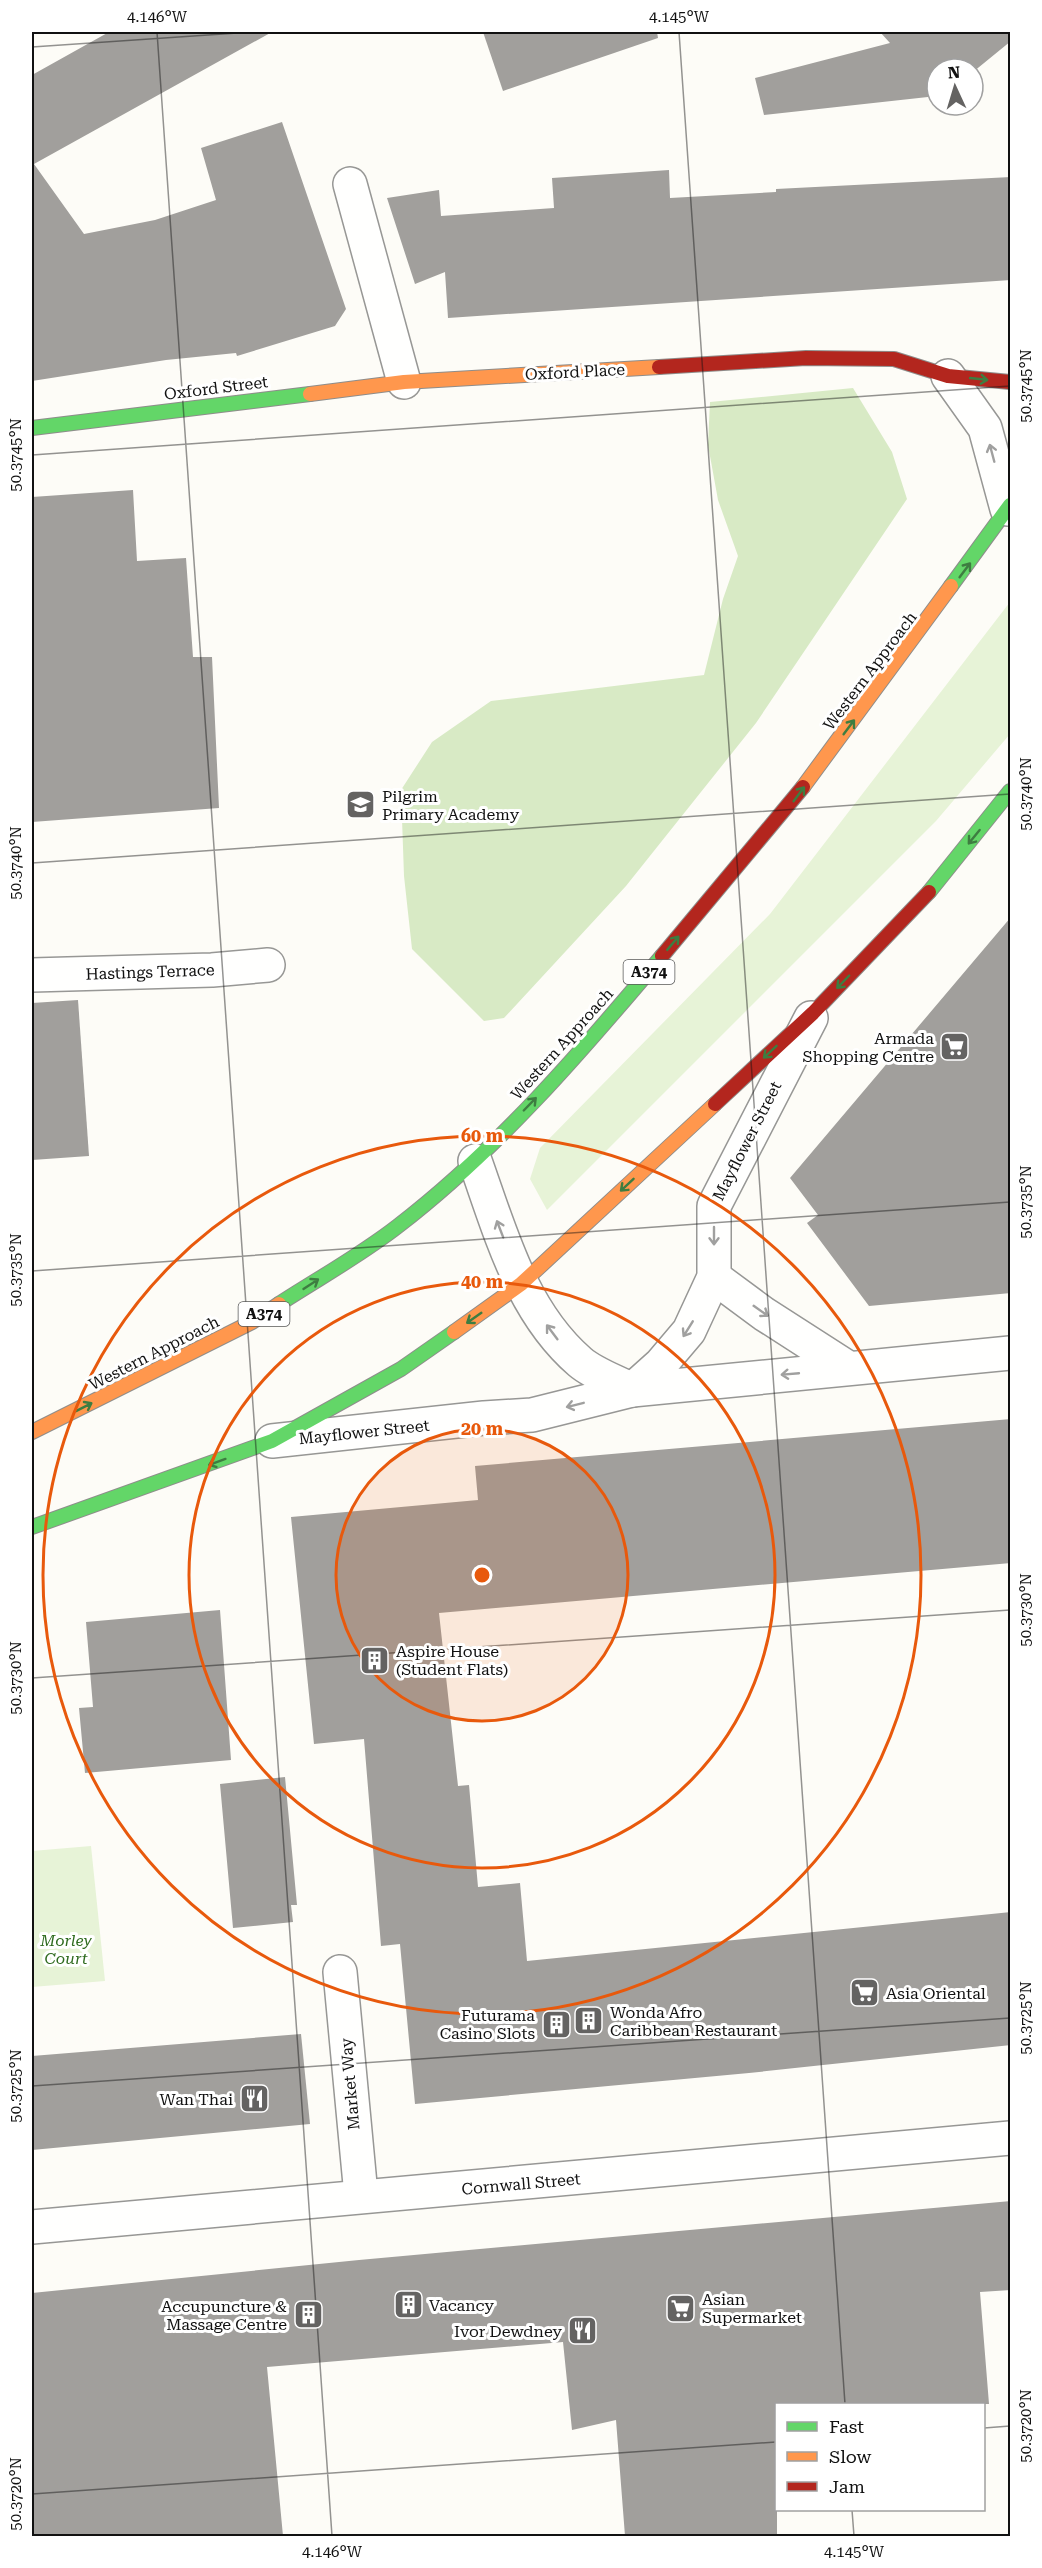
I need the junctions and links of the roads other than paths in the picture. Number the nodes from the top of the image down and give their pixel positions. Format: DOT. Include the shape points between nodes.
graph roads {
  1 [pos="350,184"];
  2 [pos="948,376"];
  3 [pos="404,382"];
  4 [pos="1011,382"];
  5 [pos="32,428"];
  6 [pos="1009,507"];
  7 [pos="1011,791"];
  8 [pos="268,965"];
  9 [pos="32,975"];
  10 [pos="813,1013"];
  11 [pos="474,1161"];
  12 [pos="714,1277"];
  13 [pos="521,1284"];
  14 [pos="1011,1353"];
  15 [pos="848,1368"];
  16 [pos="632,1390"];
  17 [pos="32,1432"];
  18 [pos="272,1441"];
  19 [pos="32,1527"];
  20 [pos="340,1972"];
  21 [pos="1011,2138"];
  22 [pos="361,2195"];
  23 [pos="32,2227"];
  1 -- 3 [label="street"];
  2 -- 3 [label="main road, Oxford Place" via="894,359 806,358"];
  2 -- 4 [label="main road, Oxford Place, one-way"];
  6 -- 2 [label="street, one-way" via="985,428"];
  3 -- 5 [label="main road, Oxford Street"];
  11 -- 6 [label="main road, Western Approach / A374, one-way" via="577,1057 789,806"];
  7 -- 10 [label="main road, one-way" via="915,909"];
  8 -- 9 [label="street, Hastings Terrace"];
  10 -- 12 [label="street, Mayflower Street, one-way" via="714,1206"];
  10 -- 13 [label="main road, one-way"];
  13 -- 11 [label="street, one-way"];
  17 -- 11 [label="main road, Western Approach / A374, one-way" via="252,1322 397,1227"];
  12 -- 15 [label="street, one-way"];
  12 -- 16 [label="street, Mayflower Street, one-way" via="689,1330 661,1364"];
  16 -- 13 [label="street, one-way" via="574,1356 552,1334"];
  13 -- 18 [label="main road, one-way" via="401,1369"];
  14 -- 15 [label="street, Mayflower Street"];
  15 -- 16 [label="street, Mayflower Street, one-way"];
  16 -- 18 [label="street, Mayflower Street, one-way" via="532,1415"];
  18 -- 19 [label="main road, one-way"];
  20 -- 22 [label="street, Market Way"];
  21 -- 22 [label="street, Cornwall Street" via="537,2183"];
  22 -- 23 [label="street, Cornwall Street"];
}
